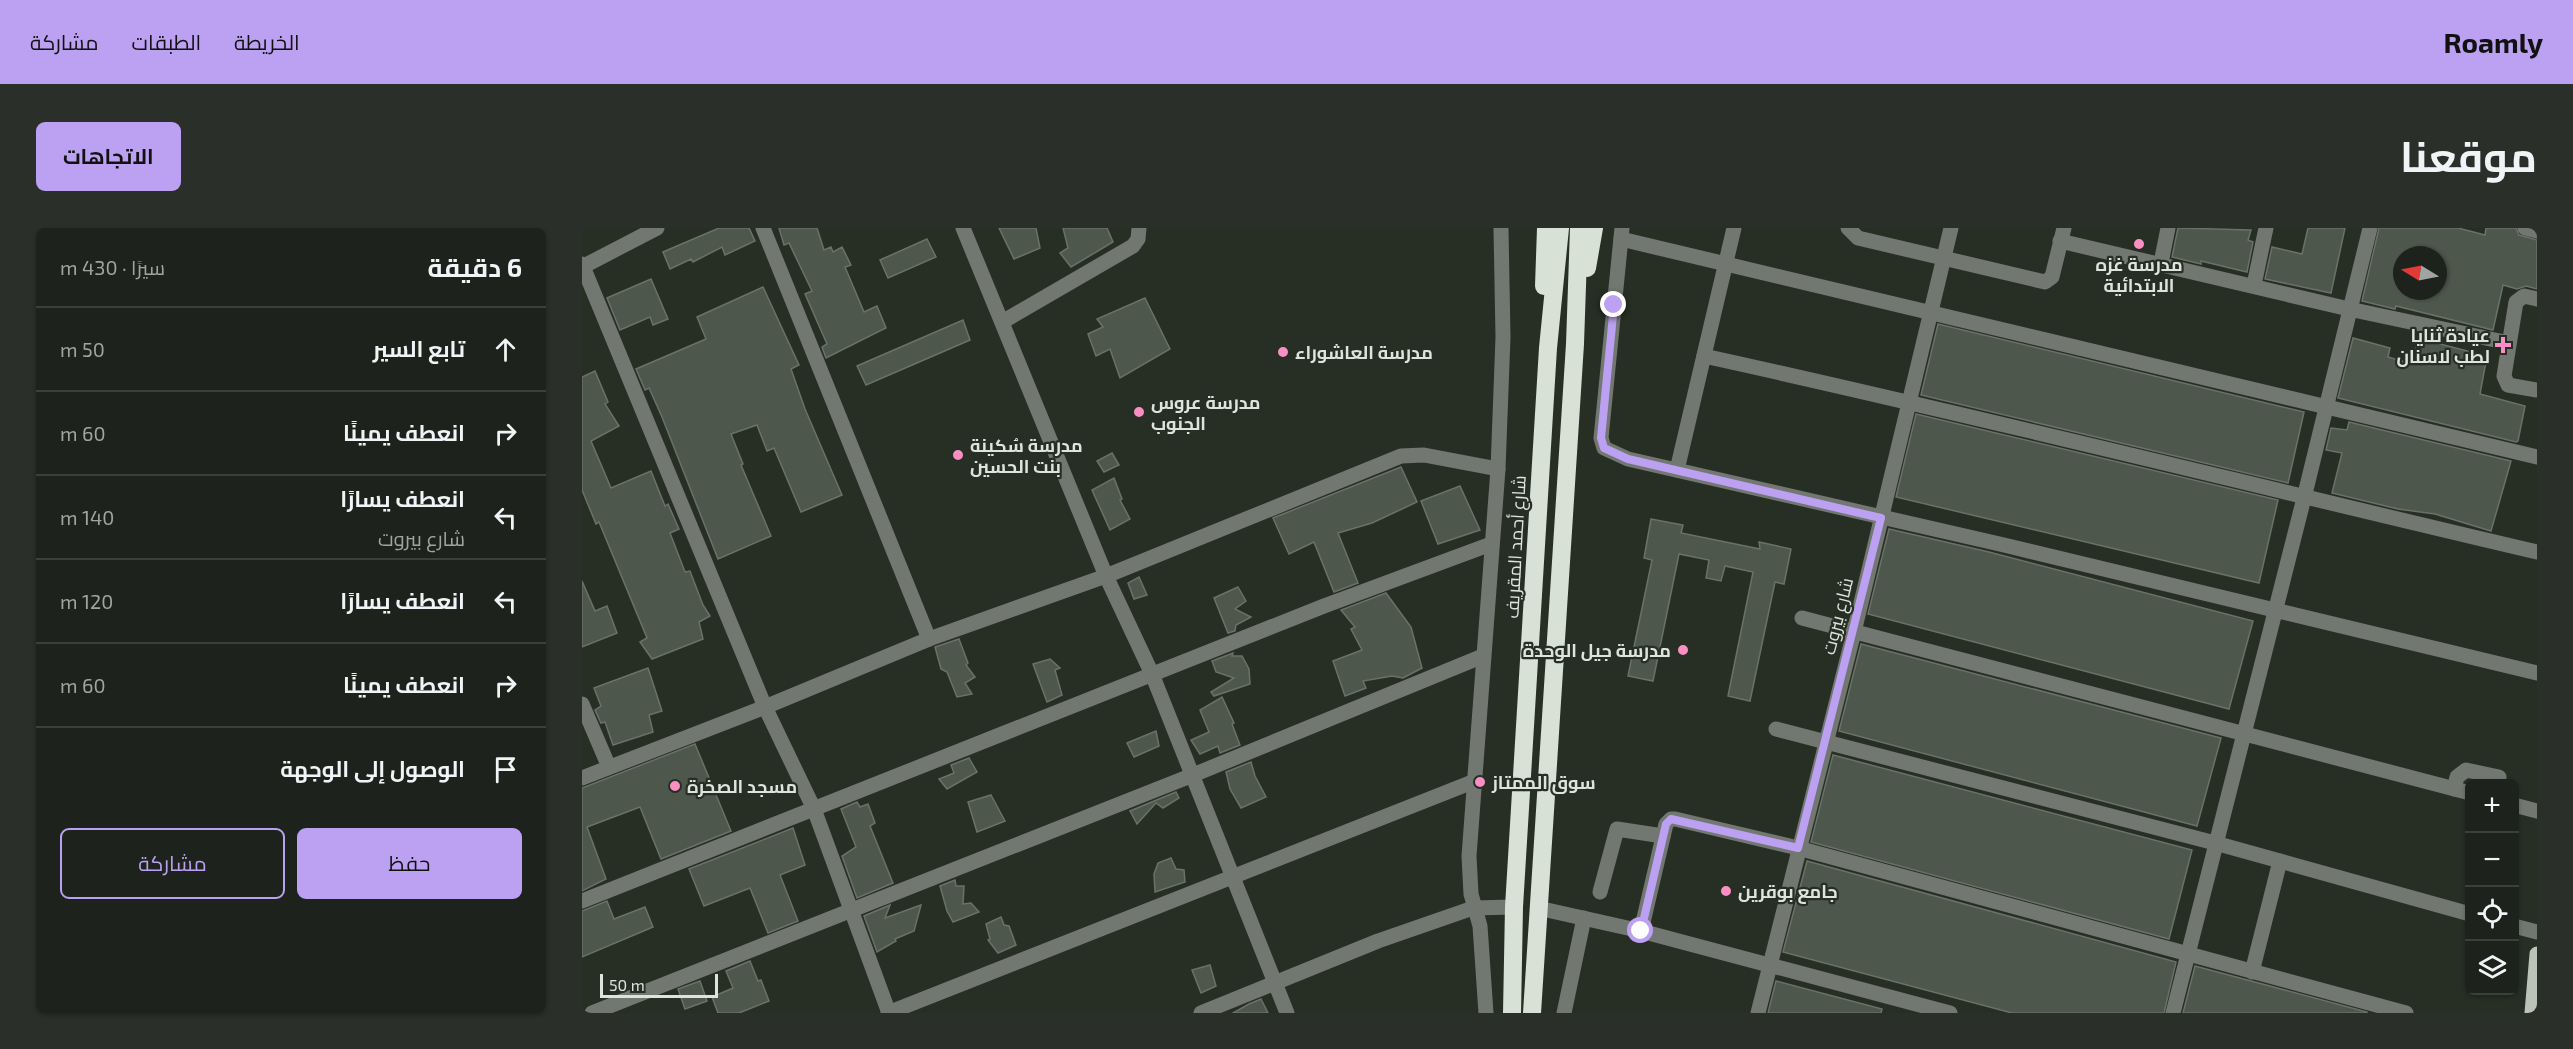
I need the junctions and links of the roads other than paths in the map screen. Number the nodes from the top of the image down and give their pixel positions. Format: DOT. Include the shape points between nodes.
graph roads {
  1 [pos="657,228"];
  2 [pos="763,228"];
  3 [pos="963,228"];
  4 [pos="1139,228"];
  5 [pos="1501,228"];
  6 [pos="1545,228"];
  7 [pos="1560,228"];
  8 [pos="1580,228"];
  9 [pos="1594,228"];
  10 [pos="1734,228"];
  11 [pos="1848,228"];
  12 [pos="1951,228"];
  13 [pos="2168,228"];
  14 [pos="2266,228"];
  15 [pos="2370,228"];
  16 [pos="2525,228"];
  17 [pos="2537,231"];
  18 [pos="1622,233"];
  19 [pos="2062,235"];
  20 [pos="1944,257"];
  21 [pos="1727,262"];
  22 [pos="2161,263"];
  23 [pos="582,266"];
  24 [pos="2254,285"];
  25 [pos="2537,299"];
  26 [pos="2349,309"];
  27 [pos="1932,313"];
  28 [pos="1002,322"];
  29 [pos="2509,343"];
  30 [pos="1575,344"];
  31 [pos="1548,348"];
  32 [pos="1704,356"];
  33 [pos="2537,390"];
  34 [pos="1911,401"];
  35 [pos="2326,405"];
  36 [pos="2537,457"];
  37 [pos="1498,469"];
  38 [pos="1677,470"];
  39 [pos="2304,498"];
  40 [pos="1881,518"];
  41 [pos="1491,544"];
  42 [pos="2537,552"];
  43 [pos="1106,576"];
  44 [pos="2275,611"];
  45 [pos="1802,618"];
  46 [pos="1854,632"];
  47 [pos="929,639"];
  48 [pos="1483,656"];
  49 [pos="2537,673"];
  50 [pos="1152,674"];
  51 [pos="582,704"];
  52 [pos="765,707"];
  53 [pos="1776,729"];
  54 [pos="2242,734"];
  55 [pos="1824,742"];
  56 [pos="609,767"];
  57 [pos="1193,775"];
  58 [pos="2499,777"];
  59 [pos="582,778"];
  60 [pos="1474,781"];
  61 [pos="2454,789"];
  62 [pos="2465,792"];
  63 [pos="2519,806"];
  64 [pos="814,809"];
  65 [pos="2537,811"];
  66 [pos="1663,836"];
  67 [pos="2215,843"];
  68 [pos="1798,848"];
  69 [pos="2280,861"];
  70 [pos="1232,877"];
  71 [pos="1600,892"];
  72 [pos="582,901"];
  73 [pos="1514,907"];
  74 [pos="1473,908"];
  75 [pos="1538,908"];
  76 [pos="851,911"];
  77 [pos="2465,913"];
  78 [pos="1584,918"];
  79 [pos="2519,927"];
  80 [pos="1641,931"];
  81 [pos="2537,932"];
  82 [pos="2537,954"];
  83 [pos="2187,955"];
  84 [pos="1770,965"];
  85 [pos="2252,972"];
  86 [pos="1274,984"];
  87 [pos="2534,1008"];
  88 [pos="592,1013"];
  89 [pos="889,1013"];
  90 [pos="1201,1013"];
  91 [pos="1287,1013"];
  92 [pos="1486,1013"];
  93 [pos="1512,1013"];
  94 [pos="1532,1013"];
  95 [pos="1564,1013"];
  96 [pos="1758,1013"];
  97 [pos="1950,1013"];
  98 [pos="2173,1013"];
  99 [pos="2406,1013"];
  1 -- 23 [label="street"];
  2 -- 47 [label="street"];
  3 -- 28 [label="street"];
  4 -- 28 [label="street" via="1133,246"];
  5 -- 37 [label="street" via="1503,337"];
  6 -- 31 [label="highway"];
  7 -- 31 [label="highway, شارع أحمد المقريف"];
  8 -- 30 [label="highway"];
  9 -- 30 [label="highway"];
  10 -- 21 [label="street"];
  11 -- 20 [label="street" via="1858,238"];
  12 -- 20 [label="street, شارع بيروت"];
  13 -- 22 [label="street"];
  14 -- 24 [label="street"];
  15 -- 26 [label="street"];
  16 -- 17 [label="street"];
  18 -- 21 [label="street"];
  18 -- 38 [label="street" via="1601,438 1604,448 1615,454"];
  19 -- 20 [label="street" via="2052,277 2045,282"];
  19 -- 22 [label="street"];
  20 -- 27 [label="street, شارع بيروت"];
  21 -- 27 [label="street"];
  21 -- 32 [label="street"];
  22 -- 24 [label="street"];
  23 -- 52 [label="street"];
  24 -- 26 [label="street"];
  25 -- 29 [label="street" via="2524,296 2516,303"];
  26 -- 29 [label="street"];
  26 -- 35 [label="street"];
  27 -- 34 [label="street, شارع بيروت"];
  27 -- 35 [label="street"];
  28 -- 43 [label="street"];
  29 -- 33 [label="street" via="2505,381 2508,385"];
  30 -- 75 [label="highway"];
  31 -- 73 [label="highway, شارع أحمد المقريف"];
  32 -- 34 [label="street"];
  32 -- 38 [label="street"];
  34 -- 39 [label="street"];
  34 -- 40 [label="street, شارع بيروت"];
  35 -- 36 [label="street"];
  35 -- 39 [label="street"];
  37 -- 41 [label="street"];
  37 -- 43 [label="street" via="1424,455 1401,456"];
  38 -- 40 [label="street"];
  39 -- 42 [label="street"];
  39 -- 44 [label="street"];
  40 -- 44 [label="street"];
  40 -- 46 [label="street, شارع بيروت"];
  41 -- 48 [label="street"];
  41 -- 50 [label="street"];
  43 -- 47 [label="street"];
  43 -- 50 [label="street"];
  44 -- 49 [label="street"];
  44 -- 54 [label="street"];
  45 -- 46 [label="street"];
  46 -- 54 [label="street"];
  46 -- 55 [label="street, شارع بيروت"];
  47 -- 52 [label="street"];
  48 -- 57 [label="street"];
  48 -- 60 [label="street"];
  50 -- 57 [label="street"];
  50 -- 64 [label="street"];
  51 -- 56 [label="street"];
  52 -- 56 [label="street"];
  52 -- 64 [label="street"];
  53 -- 55 [label="street"];
  54 -- 61 [label="street"];
  54 -- 67 [label="street"];
  55 -- 67 [label="street"];
  55 -- 68 [label="street, شارع بيروت"];
  56 -- 59 [label="street"];
  57 -- 70 [label="street"];
  57 -- 76 [label="street"];
  58 -- 61 [label="street" via="2466,770 2457,777"];
  60 -- 70 [label="street"];
  60 -- 74 [label="street" via="1469,856"];
  61 -- 62 [label="street"];
  63 -- 65 [label="street"];
  64 -- 72 [label="street"];
  64 -- 76 [label="street"];
  66 -- 68 [label="street" via="1666,824 1675,819"];
  66 -- 71 [label="street" via="1617,829"];
  66 -- 80 [label="street"];
  67 -- 69 [label="street"];
  67 -- 83 [label="street"];
  68 -- 83 [label="street"];
  68 -- 84 [label="street, شارع بيروت"];
  69 -- 77 [label="street"];
  69 -- 85 [label="street"];
  70 -- 86 [label="street"];
  70 -- 89 [label="street"];
  73 -- 74 [label="street"];
  73 -- 93 [label="highway, شارع أحمد المقريف"];
  74 -- 86 [label="street" via="1378,941"];
  74 -- 92 [label="street" via="1480,926"];
  75 -- 78 [label="street"];
  75 -- 94 [label="highway"];
  76 -- 88 [label="street"];
  76 -- 89 [label="street"];
  78 -- 80 [label="street"];
  78 -- 95 [label="street"];
  79 -- 81 [label="street"];
  80 -- 84 [label="street"];
  82 -- 87 [label="main road"];
  83 -- 85 [label="street"];
  83 -- 98 [label="street"];
  84 -- 96 [label="street, شارع بيروت"];
  84 -- 97 [label="street"];
  85 -- 99 [label="street"];
  86 -- 90 [label="street"];
  86 -- 91 [label="street"];
}
